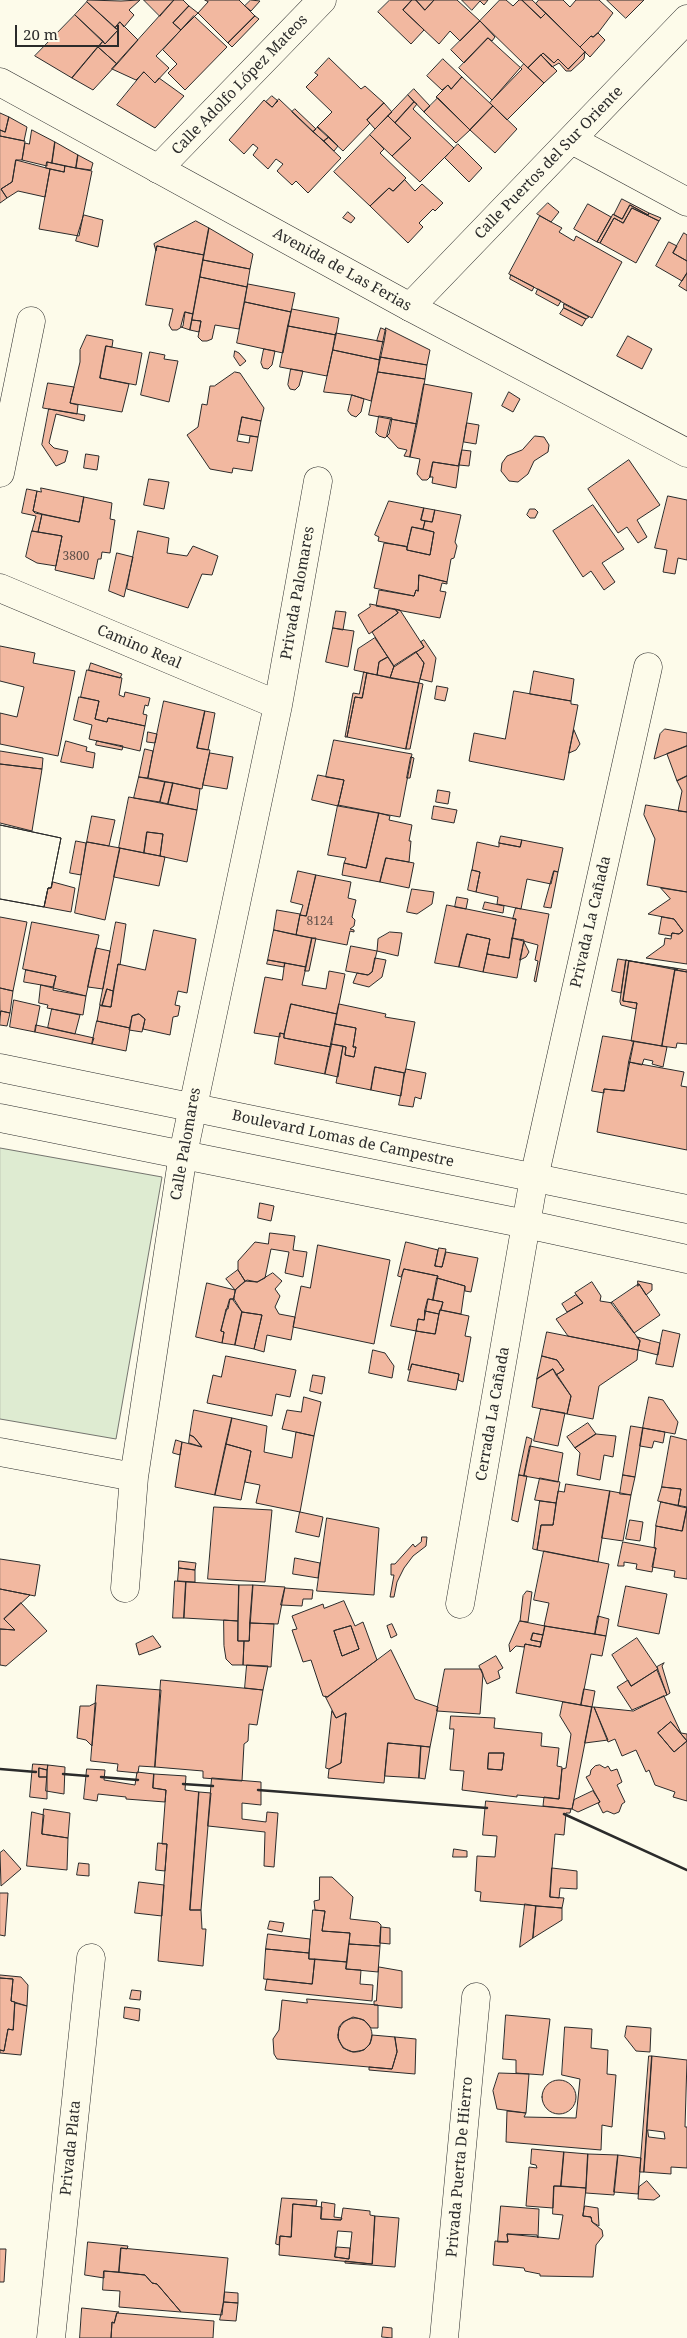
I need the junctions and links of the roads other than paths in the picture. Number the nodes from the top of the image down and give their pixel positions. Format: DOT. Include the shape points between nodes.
graph roads {
  1 [pos="322,0"];
  2 [pos="687,20"];
  3 [pos="0,82"];
  4 [pos="572,140"];
  5 [pos="158,169"];
  6 [pos="687,202"];
  7 [pos="410,307"];
  8 [pos="31,321"];
  9 [pos="687,453"];
  10 [pos="0,473"];
  11 [pos="318,481"];
  12 [pos="0,588"];
  13 [pos="648,667"];
  14 [pos="278,705"];
  15 [pos="0,1068"];
  16 [pos="192,1107"];
  17 [pos="0,1118"];
  18 [pos="183,1154"];
  19 [pos="534,1178"];
  20 [pos="687,1209"];
  21 [pos="526,1224"];
  22 [pos="687,1258"];
  23 [pos="0,1452"];
  24 [pos="134,1477"];
  25 [pos="125,1588"];
  26 [pos="460,1604"];
  27 [pos="91,1958"];
  28 [pos="476,1997"];
  29 [pos="51,2338"];
  30 [pos="444,2338"];
  1 -- 5 [label="street, Calle Adolfo López Mateos"];
  2 -- 4 [label="street, Calle Puertos del Sur Oriente"];
  3 -- 5 [label="street, Avenida de Las Ferias"];
  4 -- 6 [label="street"];
  4 -- 7 [label="street, Calle Puertos del Sur Oriente"];
  5 -- 7 [label="street, Avenida de Las Ferias"];
  7 -- 9 [label="street, Avenida de Las Ferias"];
  8 -- 10 [label="street"];
  11 -- 14 [label="street, Privada Palomares"];
  12 -- 14 [label="street, Camino Real"];
  13 -- 19 [label="street, Privada La Cañada"];
  14 -- 16 [label="street, Calle Palomares"];
  15 -- 16 [label="street, Boulevard Lomas de Campestre"];
  16 -- 18 [label="street, Calle Palomares"];
  16 -- 19 [label="street, Boulevard Lomas de Campestre"];
  17 -- 18 [label="street"];
  18 -- 21 [label="street"];
  18 -- 24 [label="street, Calle Palomares"];
  19 -- 20 [label="street, Boulevard Lomas de Campestre"];
  19 -- 21 [label="street, Privada La Cañada"];
  21 -- 22 [label="street"];
  21 -- 26 [label="street, Cerrada La Cañada"];
  23 -- 24 [label="street"];
  24 -- 25 [label="street, Calle Palomares"];
  27 -- 29 [label="street, Privada Plata"];
  28 -- 30 [label="street, Privada Puerta De Hierro"];
}
